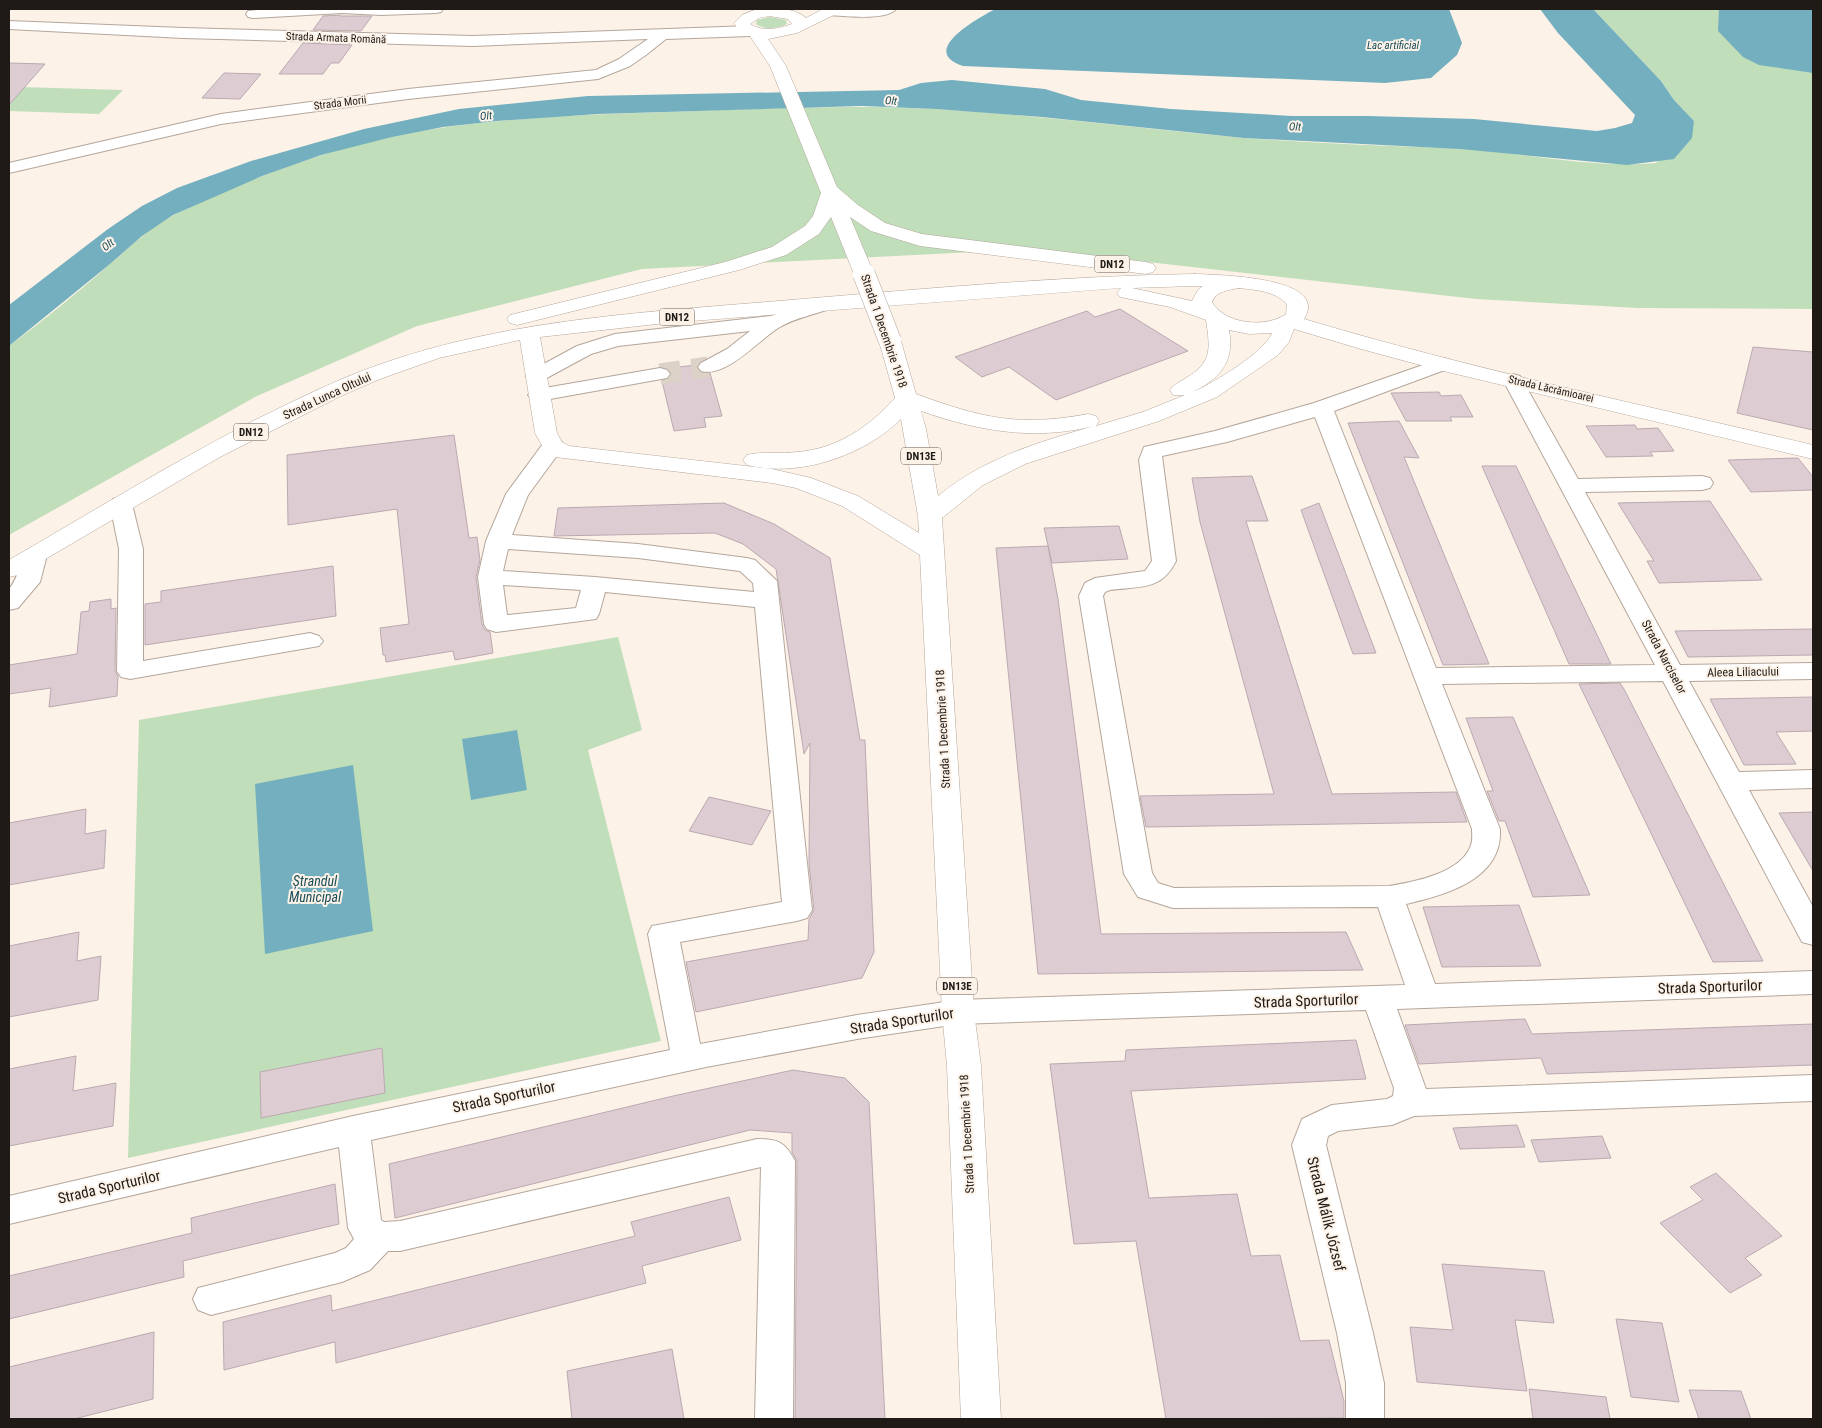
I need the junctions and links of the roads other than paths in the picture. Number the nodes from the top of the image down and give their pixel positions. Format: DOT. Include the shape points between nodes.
graph roads {
  1 [pos="340,9"];
  2 [pos="344,9"];
  3 [pos="436,9"];
  4 [pos="889,9"];
  5 [pos="780,10"];
  6 [pos="832,10"];
  7 [pos="254,12"];
  8 [pos="749,22"];
  9 [pos="9,25"];
  10 [pos="797,27"];
  11 [pos="663,32"];
  12 [pos="246,35"];
  13 [pos="778,66"];
  14 [pos="9,168"];
  15 [pos="831,191"];
  16 [pos="1247,283"];
  17 [pos="1051,287"];
  18 [pos="825,304"];
  19 [pos="1212,316"];
  20 [pos="774,322"];
  21 [pos="1287,322"];
  22 [pos="529,333"];
  23 [pos="439,351"];
  24 [pos="1443,364"];
  25 [pos="708,367"];
  26 [pos="385,369"];
  27 [pos="660,374"];
  28 [pos="536,377"];
  29 [pos="1513,380"];
  30 [pos="908,398"];
  31 [pos="1322,408"];
  32 [pos="544,420"];
  33 [pos="553,446"];
  34 [pos="1813,452"];
  35 [pos="1702,484"];
  36 [pos="1571,486"];
  37 [pos="121,504"];
  38 [pos="930,516"];
  39 [pos="498,541"];
  40 [pos="933,553"];
  41 [pos="35,555"];
  42 [pos="9,570"];
  43 [pos="490,577"];
  44 [pos="595,584"];
  45 [pos="767,601"];
  46 [pos="9,604"];
  47 [pos="310,640"];
  48 [pos="1813,671"];
  49 [pos="1672,673"];
  50 [pos="1426,676"];
  51 [pos="1813,779"];
  52 [pos="1731,781"];
  53 [pos="1389,896"];
  54 [pos="1813,934"];
  55 [pos="1813,983"];
  56 [pos="1424,997"];
  57 [pos="1377,998"];
  58 [pos="958,1012"];
  59 [pos="688,1058"];
  60 [pos="1813,1088"];
  61 [pos="1409,1103"];
  62 [pos="353,1129"];
  63 [pos="9,1210"];
  64 [pos="379,1237"];
  65 [pos="211,1299"];
  66 [pos="774,1419"];
  67 [pos="981,1419"];
  68 [pos="1365,1419"];
  1 -- 7 [label="street"];
  2 -- 3 [label="street"];
  4 -- 6 [label="street" via="880,12"];
  5 -- 8 [label="main road" via="760,13"];
  5 -- 10 [label="main road" via="799,19"];
  6 -- 10 [label="main road"];
  7 -- 12 [label="street"];
  8 -- 10 [label="main road" via="776,33"];
  8 -- 11 [label="street, Strada Armata Română"];
  8 -- 13 [label="main road, Strada 1 Decembrie 1918 / DN13E"];
  9 -- 12 [label="street, Strada Armata Română"];
  10 -- 13 [label="main road"];
  11 -- 12 [label="street, Strada Armata Română" via="473,41"];
  11 -- 14 [label="street, Strada Morii" via="618,66 598,74 408,94 221,119"];
  13 -- 15 [label="main road, Strada 1 Decembrie 1918 / DN13E"];
  15 -- 16 [label="main road, DN12" via="878,227 920,240"];
  15 -- 26 [label="main road" via="822,217 812,230 779,251 732,266 499,324 448,341"];
  15 -- 30 [label="main road, Strada 1 Decembrie 1918 / DN13E, bridge" via="890,341"];
  16 -- 17 [label="main road, DN12" via="1164,280"];
  16 -- 19 [label="main road" via="1220,286 1206,293 1202,306"];
  16 -- 21 [label="main road" via="1280,290 1297,302 1296,316"];
  17 -- 18 [label="main road, DN12"];
  17 -- 19 [label="main road, DN12" via="1141,295 1174,302"];
  18 -- 20 [label="street"];
  18 -- 22 [label="main road, DN12" via="602,323"];
  19 -- 21 [label="main road" via="1244,328 1274,327"];
  19 -- 30 [label="main road" via="1221,348 1214,366 1200,380 1182,390 1100,418 1040,428 1003,427"];
  20 -- 25 [label="street" via="734,353"];
  20 -- 28 [label="street" via="615,340 584,350"];
  21 -- 24 [label="main road, Strada Lăcrămioarei"];
  21 -- 38 [label="main road" via="1279,343 1270,352 1214,390 1178,406 991,470 961,489"];
  22 -- 23 [label="main road, Strada Lunca Oltului / DN12"];
  22 -- 28 [label="main road"];
  23 -- 26 [label="main road, Strada Lunca Oltului / DN12"];
  23 -- 28 [label="main road" via="500,351"];
  24 -- 29 [label="main road, Strada Lăcrămioarei"];
  24 -- 31 [label="street"];
  26 -- 37 [label="main road, Strada Lunca Oltului / DN12" via="259,428"];
  27 -- 28 [label="lane"];
  28 -- 32 [label="main road"];
  29 -- 34 [label="main road, Strada Lăcrămioarei"];
  29 -- 36 [label="street, Strada Narciselor"];
  30 -- 32 [label="main road" via="887,422 865,438 824,456 799,460 746,460 582,440"];
  30 -- 38 [label="main road, Strada 1 Decembrie 1918 / DN13E" via="922,459"];
  31 -- 50 [label="street"];
  31 -- 53 [label="street" via="1152,452 1150,460 1164,561 1152,577 1104,583 1094,588 1091,596 1138,874 1148,890 1172,898"];
  32 -- 33 [label="main road"];
  33 -- 39 [label="street" via="517,494"];
  33 -- 40 [label="main road" via="579,455 745,472 803,483 850,501"];
  35 -- 36 [label="street"];
  36 -- 49 [label="street, Strada Narciselor"];
  37 -- 41 [label="main road, Strada Lunca Oltului / DN12"];
  37 -- 47 [label="street" via="131,549 130,671"];
  38 -- 40 [label="main road, Strada 1 Decembrie 1918 / DN13E"];
  39 -- 43 [label="street"];
  39 -- 45 [label="street" via="638,551 748,565 765,581"];
  40 -- 58 [label="main road, Strada 1 Decembrie 1918 / DN13E"];
  41 -- 42 [label="main road, Strada Lunca Oltului / DN12"];
  41 -- 46 [label="street" via="28,582"];
  43 -- 44 [label="street"];
  43 -- 44 [label="street" via="496,624 587,614"];
  44 -- 45 [label="street"];
  45 -- 59 [label="street" via="797,910 663,934"];
  48 -- 49 [label="street, Aleea Liliacului"];
  49 -- 50 [label="street, Aleea Liliacului"];
  49 -- 52 [label="street, Strada Narciselor"];
  50 -- 53 [label="street" via="1486,829 1486,844 1478,861 1464,872 1415,893"];
  51 -- 52 [label="street"];
  52 -- 54 [label="street, Strada Narciselor"];
  53 -- 56 [label="street"];
  55 -- 56 [label="street, Strada Sporturilor"];
  56 -- 57 [label="street, Strada Sporturilor"];
  57 -- 58 [label="street, Strada Sporturilor"];
  57 -- 61 [label="street" via="1410,1088"];
  58 -- 59 [label="street, Strada Sporturilor"];
  58 -- 67 [label="main road, Strada 1 Decembrie 1918 / DN13E" via="964,1066"];
  59 -- 62 [label="street, Strada Sporturilor"];
  60 -- 61 [label="street"];
  61 -- 68 [label="street, Strada Málik József" via="1392,1112 1332,1118 1314,1128 1309,1145 1355,1333 1365,1383"];
  62 -- 63 [label="street, Strada Sporturilor"];
  62 -- 64 [label="street" via="365,1228"];
  64 -- 65 [label="street" via="358,1259 342,1268"];
  64 -- 66 [label="street" via="400,1236 757,1153 771,1153 778,1161"];
}
